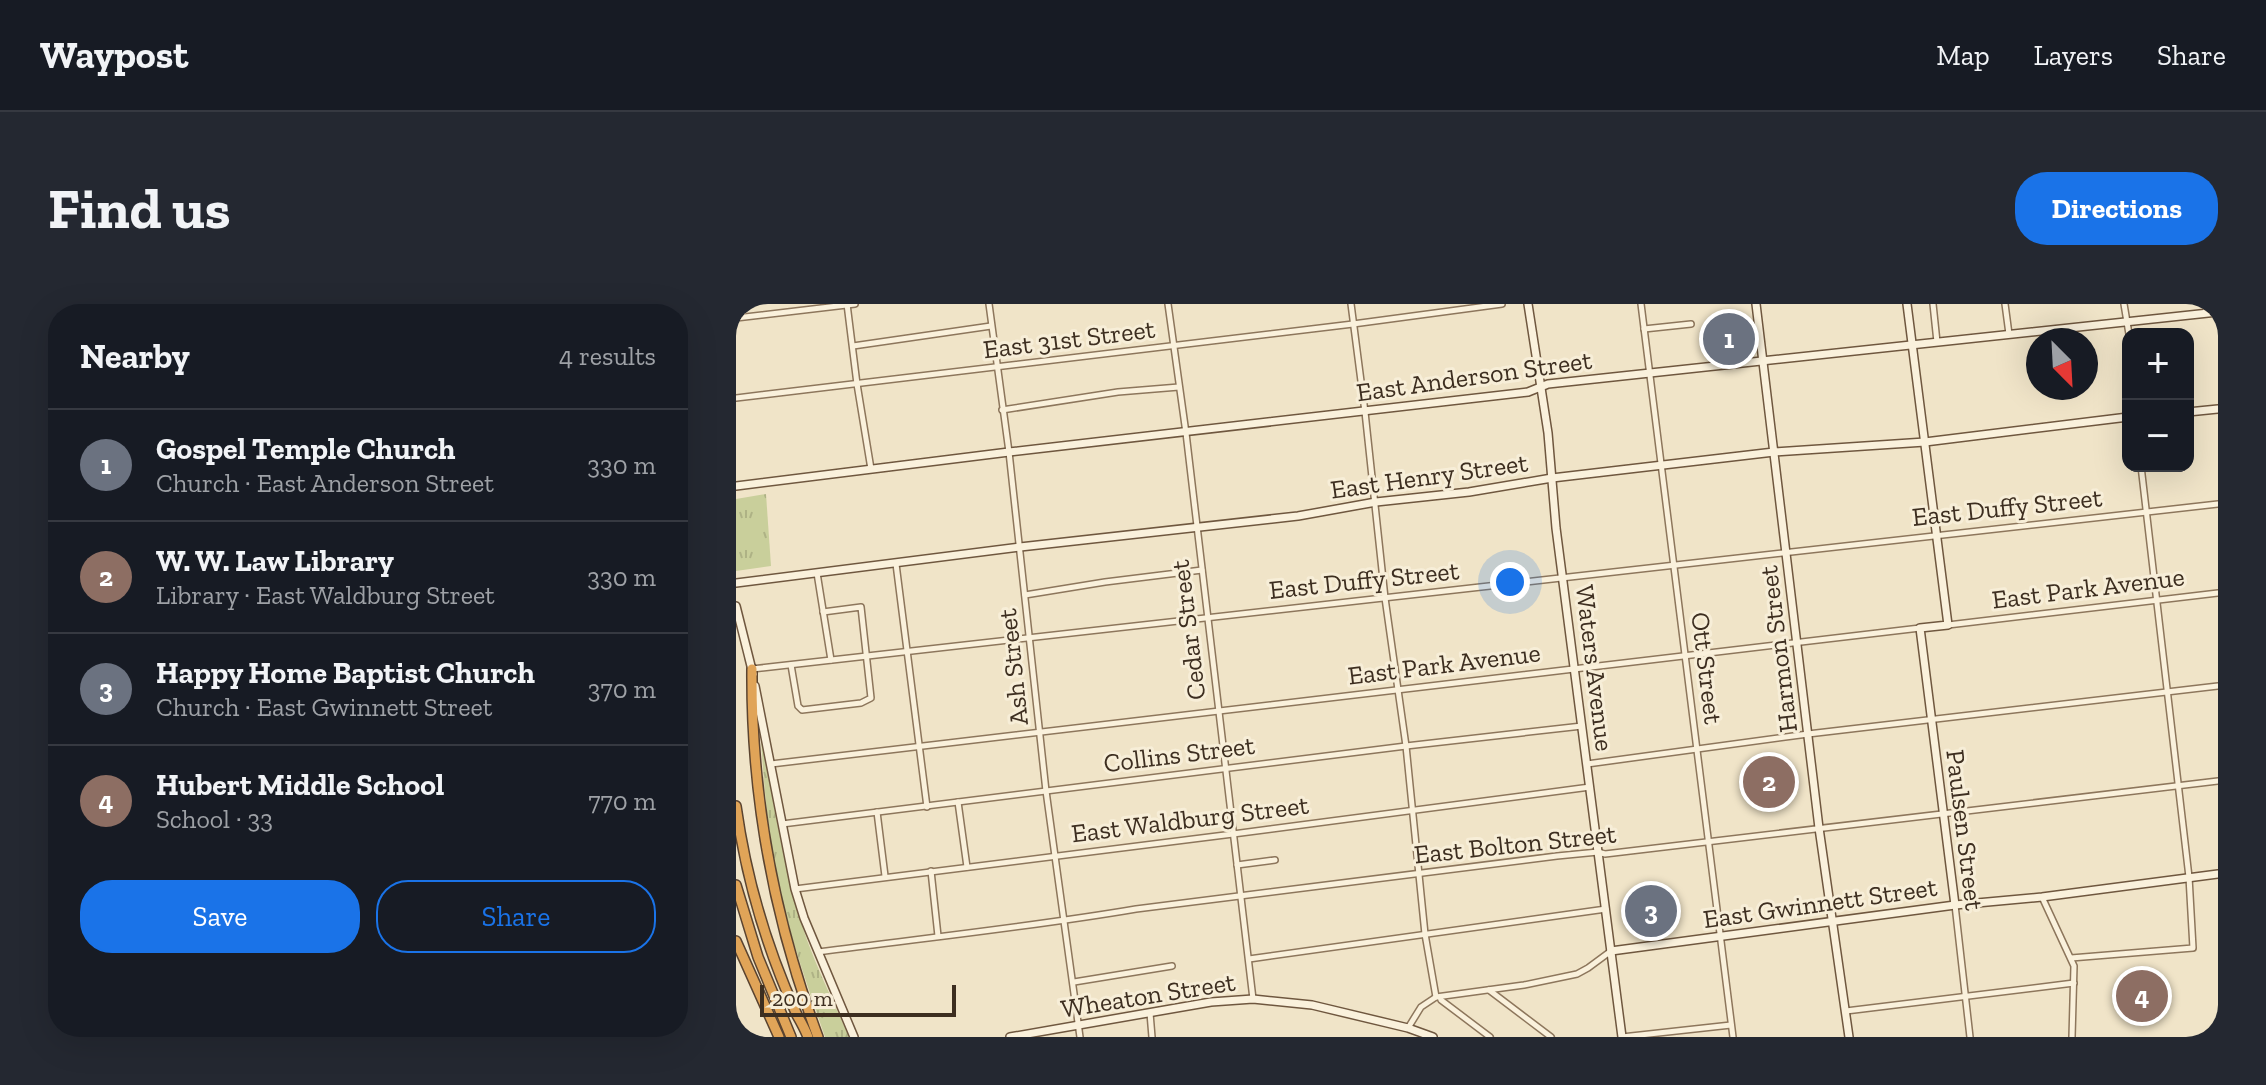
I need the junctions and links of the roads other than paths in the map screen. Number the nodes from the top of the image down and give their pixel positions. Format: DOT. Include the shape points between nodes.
graph roads {
  1 [pos="847,304"];
  2 [pos="855,304"];
  3 [pos="989,304"];
  4 [pos="1168,304"];
  5 [pos="1351,304"];
  6 [pos="1502,304"];
  7 [pos="1528,304"];
  8 [pos="1641,304"];
  9 [pos="1756,304"];
  10 [pos="1907,304"];
  11 [pos="1933,304"];
  12 [pos="2005,304"];
  13 [pos="2124,304"];
  14 [pos="2218,312"];
  15 [pos="736,318"];
  16 [pos="2127,322"];
  17 [pos="1353,324"];
  18 [pos="1691,324"];
  19 [pos="991,326"];
  20 [pos="2128,328"];
  21 [pos="1644,329"];
  22 [pos="2009,334"];
  23 [pos="1937,342"];
  24 [pos="1911,344"];
  25 [pos="853,346"];
  26 [pos="1173,346"];
  27 [pos="1763,359"];
  28 [pos="996,368"];
  29 [pos="1650,372"];
  30 [pos="857,384"];
  31 [pos="1179,387"];
  32 [pos="1541,387"];
  33 [pos="736,398"];
  34 [pos="2218,409"];
  35 [pos="1002,410"];
  36 [pos="2194,411"];
  37 [pos="1365,412"];
  38 [pos="2122,418"];
  39 [pos="1186,433"];
  40 [pos="1925,442"];
  41 [pos="1009,452"];
  42 [pos="1774,452"];
  43 [pos="1662,467"];
  44 [pos="871,469"];
  45 [pos="2142,472"];
  46 [pos="1552,478"];
  47 [pos="736,486"];
  48 [pos="1376,502"];
  49 [pos="2218,504"];
  50 [pos="2147,512"];
  51 [pos="1197,528"];
  52 [pos="1937,535"];
  53 [pos="1020,547"];
  54 [pos="1786,553"];
  55 [pos="896,564"];
  56 [pos="1674,565"];
  57 [pos="1202,570"];
  58 [pos="817,573"];
  59 [pos="1563,578"];
  60 [pos="736,583"];
  61 [pos="2218,593"];
  62 [pos="1025,595"];
  63 [pos="1385,598"];
  64 [pos="2157,600"];
  65 [pos="736,606"];
  66 [pos="823,612"];
  67 [pos="1207,618"];
  68 [pos="1948,625"];
  69 [pos="1920,628"];
  70 [pos="1029,638"];
  71 [pos="1797,643"];
  72 [pos="907,652"];
  73 [pos="868,656"];
  74 [pos="1685,656"];
  75 [pos="831,660"];
  76 [pos="791,665"];
  77 [pos="752,669"];
  78 [pos="1575,669"];
  79 [pos="2218,686"];
  80 [pos="1398,690"];
  81 [pos="2168,692"];
  82 [pos="1218,711"];
  83 [pos="1931,720"];
  84 [pos="1582,726"];
  85 [pos="1041,732"];
  86 [pos="1808,734"];
  87 [pos="1406,746"];
  88 [pos="919,747"];
  89 [pos="1698,751"];
  90 [pos="771,764"];
  91 [pos="1587,764"];
  92 [pos="1226,769"];
  93 [pos="2218,781"];
  94 [pos="2179,786"];
  95 [pos="1590,787"];
  96 [pos="1046,791"];
  97 [pos="958,802"];
  98 [pos="736,806"];
  99 [pos="927,807"];
  100 [pos="1412,811"];
  101 [pos="877,812"];
  102 [pos="1943,814"];
  103 [pos="782,824"];
  104 [pos="1819,828"];
  105 [pos="1233,834"];
  106 [pos="1708,841"];
  107 [pos="1598,852"];
  108 [pos="1055,857"];
  109 [pos="1275,860"];
  110 [pos="1237,865"];
  111 [pos="967,867"];
  112 [pos="931,871"];
  113 [pos="1419,874"];
  114 [pos="2218,874"];
  115 [pos="885,876"];
  116 [pos="2189,877"];
  117 [pos="736,885"];
  118 [pos="795,889"];
  119 [pos="1242,897"];
  120 [pos="2042,897"];
  121 [pos="1955,905"];
  122 [pos="1606,909"];
  123 [pos="1065,921"];
  124 [pos="1833,921"];
  125 [pos="1425,934"];
  126 [pos="938,936"];
  127 [pos="1720,937"];
  128 [pos="736,941"];
  129 [pos="1611,951"];
  130 [pos="818,952"];
  131 [pos="2071,958"];
  132 [pos="1249,959"];
  133 [pos="1172,966"];
  134 [pos="1074,982"];
  135 [pos="2074,983"];
  136 [pos="1489,990"];
  137 [pos="1438,997"];
  138 [pos="1965,997"];
  139 [pos="1253,999"];
  140 [pos="1846,1011"];
  141 [pos="1150,1013"];
  142 [pos="1731,1025"];
  143 [pos="1079,1026"];
  144 [pos="1408,1028"];
  145 [pos="807,1033"];
  146 [pos="779,1037"];
  147 [pos="791,1037"];
  148 [pos="818,1037"];
  149 [pos="854,1037"];
  150 [pos="1010,1037"];
  151 [pos="1080,1037"];
  152 [pos="1152,1037"];
  153 [pos="1433,1037"];
  154 [pos="1490,1037"];
  155 [pos="1551,1037"];
  156 [pos="1622,1037"];
  157 [pos="1733,1037"];
  158 [pos="1849,1037"];
  159 [pos="1970,1037"];
  160 [pos="2072,1037"];
  1 -- 2 [label="street"];
  1 -- 15 [label="street"];
  1 -- 25 [label="street"];
  3 -- 19 [label="street, Ash Street"];
  4 -- 26 [label="street, Cedar Street"];
  5 -- 17 [label="street"];
  6 -- 17 [label="street, East 31st Street"];
  7 -- 32 [label="main road, Waters Avenue"];
  8 -- 21 [label="street, Ott Street"];
  9 -- 27 [label="main road, Harmon Street"];
  10 -- 24 [label="main road"];
  11 -- 23 [label="street"];
  12 -- 22 [label="street"];
  13 -- 16 [label="street"];
  14 -- 16 [label="main road, East Anderson Street"];
  16 -- 20 [label="street"];
  16 -- 22 [label="main road, East Anderson Street"];
  17 -- 26 [label="street, East 31st Street"];
  17 -- 37 [label="street"];
  18 -- 21 [label="street"];
  19 -- 25 [label="street"];
  19 -- 28 [label="street, Ash Street"];
  21 -- 29 [label="street, Ott Street"];
  22 -- 23 [label="main road, East Anderson Street"];
  23 -- 24 [label="main road, East Anderson Street"];
  24 -- 27 [label="main road, East Anderson Street"];
  24 -- 40 [label="main road"];
  25 -- 30 [label="street"];
  26 -- 28 [label="street, East 31st Street"];
  26 -- 31 [label="street, Cedar Street"];
  27 -- 29 [label="main road, East Anderson Street"];
  27 -- 42 [label="main road, Harmon Street"];
  28 -- 30 [label="street, East 31st Street"];
  28 -- 35 [label="street, Ash Street"];
  29 -- 32 [label="main road, East Anderson Street"];
  29 -- 43 [label="street, Ott Street"];
  30 -- 33 [label="street, East 31st Street"];
  30 -- 44 [label="street"];
  31 -- 35 [label="street"];
  31 -- 39 [label="street, Cedar Street"];
  32 -- 37 [label="main road, East Anderson Street"];
  32 -- 46 [label="main road, Waters Avenue"];
  34 -- 36 [label="main road"];
  35 -- 41 [label="street, Ash Street"];
  37 -- 39 [label="main road, East Anderson Street"];
  37 -- 48 [label="street"];
  38 -- 40 [label="main road, East Henry Street"];
  39 -- 41 [label="main road, East Anderson Street"];
  39 -- 51 [label="street, Cedar Street"];
  40 -- 42 [label="main road, East Henry Street"];
  40 -- 52 [label="main road"];
  41 -- 44 [label="main road, East Anderson Street"];
  41 -- 53 [label="street, Ash Street"];
  42 -- 43 [label="main road, East Henry Street"];
  42 -- 54 [label="main road, Harmon Street"];
  43 -- 46 [label="main road, East Henry Street"];
  43 -- 56 [label="street, Ott Street"];
  44 -- 47 [label="main road, East Anderson Street"];
  45 -- 50 [label="street"];
  46 -- 48 [label="main road, East Henry Street"];
  46 -- 59 [label="main road, Waters Avenue"];
  48 -- 51 [label="main road, East Henry Street"];
  48 -- 63 [label="street"];
  49 -- 50 [label="street, East Duffy Street"];
  50 -- 52 [label="street, East Duffy Street"];
  50 -- 64 [label="street"];
  51 -- 53 [label="main road, East Henry Street"];
  51 -- 57 [label="street, Cedar Street"];
  52 -- 54 [label="street, East Duffy Street"];
  52 -- 68 [label="main road"];
  53 -- 55 [label="main road, East Henry Street"];
  53 -- 62 [label="street, Ash Street"];
  54 -- 56 [label="street, East Duffy Street"];
  54 -- 71 [label="main road, Harmon Street"];
  55 -- 58 [label="main road, East Henry Street"];
  55 -- 72 [label="street"];
  56 -- 59 [label="street, East Duffy Street"];
  56 -- 74 [label="street, Ott Street"];
  57 -- 62 [label="street"];
  57 -- 67 [label="street, Cedar Street"];
  58 -- 60 [label="main road, East Henry Street"];
  58 -- 66 [label="street"];
  59 -- 63 [label="street, East Duffy Street"];
  59 -- 78 [label="main road, Waters Avenue"];
  61 -- 64 [label="street, East Park Avenue"];
  62 -- 70 [label="street, Ash Street"];
  63 -- 67 [label="street, East Duffy Street"];
  63 -- 80 [label="street"];
  64 -- 68 [label="street, East Park Avenue"];
  64 -- 81 [label="street"];
  65 -- 77 [label="main road"];
  66 -- 73 [label="street" via="861,607"];
  66 -- 75 [label="street"];
  67 -- 70 [label="street, East Duffy Street"];
  67 -- 82 [label="street, Cedar Street"];
  68 -- 69 [label="main road, East Park Avenue"];
  69 -- 71 [label="street, East Park Avenue"];
  69 -- 83 [label="main road, Paulsen Street"];
  70 -- 72 [label="street, East Duffy Street"];
  70 -- 85 [label="street, Ash Street"];
  71 -- 74 [label="street, East Park Avenue"];
  71 -- 86 [label="main road, Harmon Street"];
  72 -- 73 [label="street, East Duffy Street"];
  72 -- 88 [label="street"];
  73 -- 75 [label="street, East Duffy Street"];
  73 -- 76 [label="street" via="871,698 802,710"];
  74 -- 78 [label="street, East Park Avenue"];
  74 -- 89 [label="street, Ott Street"];
  75 -- 76 [label="street, East Duffy Street"];
  76 -- 77 [label="street, East Duffy Street"];
  77 -- 90 [label="main road"];
  77 -- 148 [label="highway" via="752,725 775,894"];
  78 -- 80 [label="street, East Park Avenue"];
  78 -- 84 [label="main road, Waters Avenue"];
  79 -- 81 [label="street"];
  80 -- 82 [label="street, East Park Avenue"];
  80 -- 87 [label="street"];
  81 -- 83 [label="street"];
  81 -- 94 [label="street"];
  82 -- 85 [label="street, East Park Avenue"];
  82 -- 92 [label="street, Cedar Street"];
  83 -- 86 [label="street"];
  83 -- 102 [label="main road, Paulsen Street"];
  84 -- 87 [label="street, Collins Street"];
  84 -- 91 [label="main road, Waters Avenue"];
  85 -- 88 [label="street, East Park Avenue"];
  85 -- 96 [label="street, Ash Street"];
  86 -- 89 [label="street"];
  86 -- 104 [label="main road, Harmon Street"];
  87 -- 92 [label="street, Collins Street"];
  87 -- 100 [label="street"];
  88 -- 90 [label="street, East Park Avenue"];
  88 -- 99 [label="street"];
  89 -- 91 [label="street"];
  89 -- 106 [label="street, Ott Street"];
  90 -- 103 [label="main road"];
  91 -- 95 [label="main road, Waters Avenue"];
  92 -- 96 [label="street, Collins Street"];
  92 -- 105 [label="street, Cedar Street"];
  93 -- 94 [label="street, East Bolton Street"];
  94 -- 102 [label="street, East Bolton Street"];
  94 -- 116 [label="street"];
  95 -- 100 [label="street, East Waldburg Street"];
  95 -- 107 [label="main road, Waters Avenue"];
  96 -- 97 [label="street, Collins Street"];
  96 -- 108 [label="street, Ash Street"];
  97 -- 99 [label="street, Collins Street"];
  97 -- 111 [label="street"];
  98 -- 145 [label="highway" via="761,918"];
  99 -- 101 [label="street, Collins Street"];
  100 -- 105 [label="street, East Waldburg Street"];
  100 -- 113 [label="street"];
  101 -- 103 [label="street, Collins Street"];
  101 -- 115 [label="street"];
  102 -- 104 [label="street, East Bolton Street"];
  102 -- 121 [label="main road, Paulsen Street"];
  103 -- 118 [label="main road"];
  104 -- 106 [label="street, East Bolton Street"];
  104 -- 124 [label="main road, Harmon Street"];
  105 -- 108 [label="street, East Waldburg Street"];
  105 -- 110 [label="street, Cedar Street"];
  106 -- 107 [label="street, East Bolton Street"];
  106 -- 127 [label="street, Ott Street"];
  107 -- 113 [label="street, East Bolton Street"];
  107 -- 122 [label="main road, Waters Avenue"];
  108 -- 111 [label="street, East Waldburg Street"];
  108 -- 123 [label="street, Ash Street"];
  109 -- 110 [label="street"];
  110 -- 119 [label="street, Cedar Street"];
  111 -- 112 [label="street, East Waldburg Street"];
  112 -- 115 [label="street, East Waldburg Street"];
  112 -- 126 [label="street"];
  113 -- 119 [label="street, East Bolton Street"];
  113 -- 125 [label="street"];
  114 -- 116 [label="main road, East Gwinnett Street"];
  115 -- 118 [label="street, East Waldburg Street"];
  116 -- 120 [label="main road, East Gwinnett Street"];
  116 -- 131 [label="street" via="2193,948"];
  117 -- 147 [label="highway"];
  118 -- 130 [label="main road"];
  119 -- 123 [label="street, East Bolton Street"];
  119 -- 132 [label="street, Cedar Street"];
  120 -- 121 [label="main road, East Gwinnett Street"];
  120 -- 131 [label="street"];
  121 -- 124 [label="main road, East Gwinnett Street"];
  121 -- 138 [label="street, Paulsen Street"];
  122 -- 125 [label="street"];
  122 -- 129 [label="main road, Waters Avenue"];
  123 -- 126 [label="street, East Bolton Street"];
  123 -- 134 [label="street, Ash Street"];
  124 -- 127 [label="main road, East Gwinnett Street"];
  124 -- 140 [label="main road, Harmon Street"];
  125 -- 132 [label="street"];
  125 -- 137 [label="street"];
  126 -- 130 [label="street, East Bolton Street"];
  127 -- 129 [label="main road, East Gwinnett Street"];
  127 -- 142 [label="street, Ott Street"];
  128 -- 146 [label="highway"];
  129 -- 136 [label="street, East Gwinnett Street" via="1577,974"];
  129 -- 156 [label="main road, Waters Avenue"];
  130 -- 149 [label="main road"];
  131 -- 135 [label="street"];
  132 -- 139 [label="street, Cedar Street"];
  133 -- 134 [label="street"];
  134 -- 143 [label="street, Ash Street"];
  135 -- 138 [label="street"];
  135 -- 160 [label="street"];
  136 -- 137 [label="street, East Gwinnett Street"];
  136 -- 155 [label="street"];
  137 -- 144 [label="street" via="1421,1007"];
  137 -- 154 [label="street"];
  138 -- 140 [label="street"];
  138 -- 159 [label="street, Paulsen Street"];
  139 -- 141 [label="main road, Wheaton Street"];
  139 -- 144 [label="main road, Wheaton Street" via="1312,1005"];
  140 -- 158 [label="main road, Harmon Street"];
  141 -- 143 [label="main road, Wheaton Street"];
  141 -- 152 [label="street"];
  142 -- 156 [label="street"];
  142 -- 157 [label="street, Ott Street"];
  143 -- 150 [label="main road, Wheaton Street"];
  143 -- 151 [label="street, Ash Street"];
  144 -- 153 [label="main road, Wheaton Street"];
}
